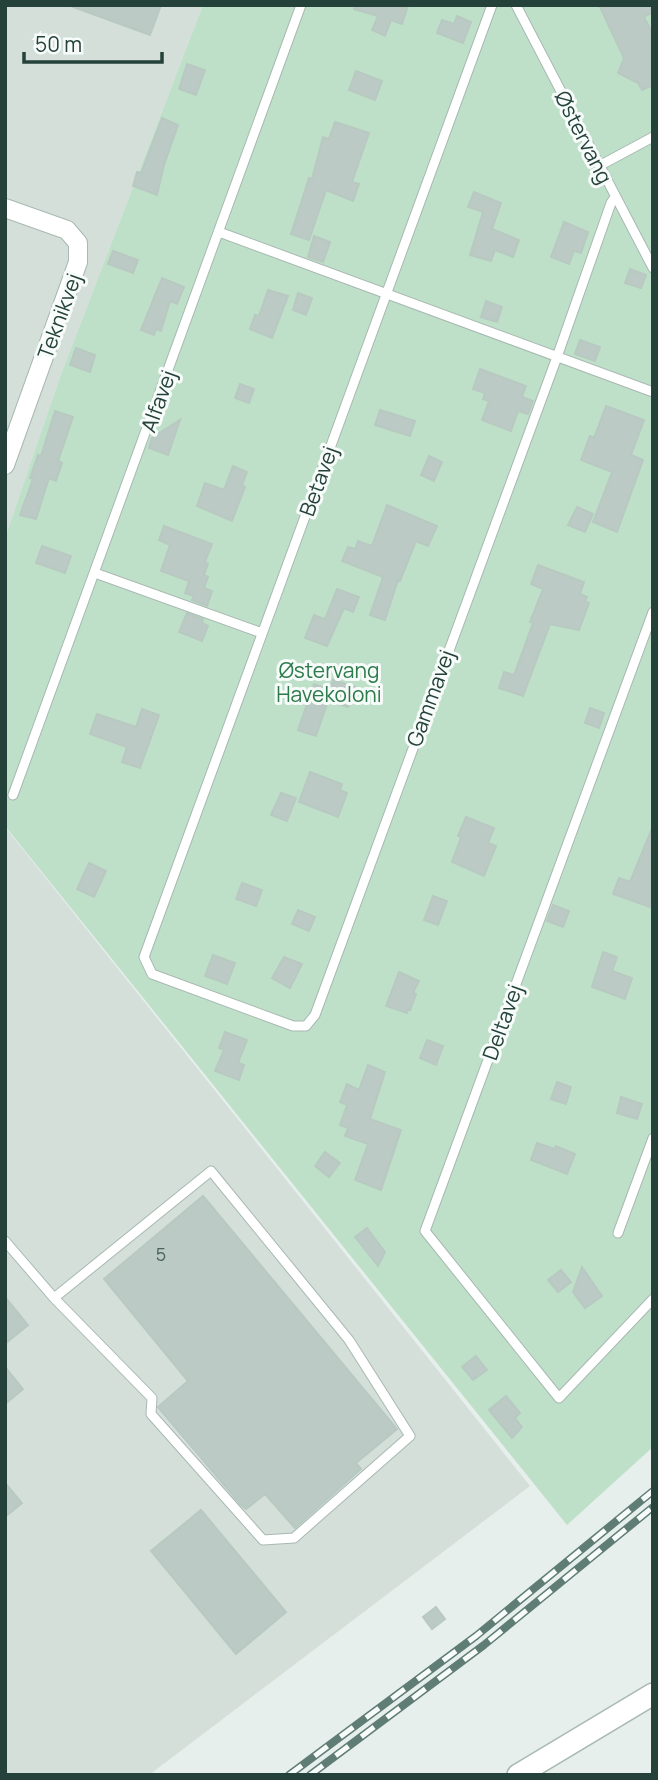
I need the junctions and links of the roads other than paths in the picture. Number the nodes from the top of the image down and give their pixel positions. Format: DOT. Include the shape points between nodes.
graph roads {
  1 [pos="301,5"];
  2 [pos="492,5"];
  3 [pos="516,5"];
  4 [pos="653,137"];
  5 [pos="599,166"];
  6 [pos="615,197"];
  7 [pos="5,208"];
  8 [pos="219,232"];
  9 [pos="653,268"];
  10 [pos="386,294"];
  11 [pos="557,357"];
  12 [pos="653,392"];
  13 [pos="5,466"];
  14 [pos="95,573"];
  15 [pos="653,612"];
  16 [pos="262,634"];
  17 [pos="13,795"];
  18 [pos="144,957"];
  19 [pos="653,1138"];
  20 [pos="618,1233"];
  21 [pos="5,1241"];
  22 [pos="54,1298"];
  23 [pos="653,1299"];
  24 [pos="653,1693"];
  25 [pos="519,1775"];
  1 -- 8 [label="lane, Alfavej"];
  2 -- 10 [label="lane, Betavej"];
  3 -- 5 [label="lane, Østervang"];
  4 -- 5 [label="lane"];
  5 -- 6 [label="lane, Østervang"];
  6 -- 9 [label="lane, Østervang"];
  6 -- 11 [label="lane, Gammavej"];
  7 -- 13 [label="street, Teknikvej" via="67,230 78,243 79,262"];
  8 -- 10 [label="lane"];
  8 -- 14 [label="lane, Alfavej"];
  10 -- 11 [label="lane"];
  10 -- 16 [label="lane, Betavej"];
  11 -- 12 [label="lane"];
  11 -- 18 [label="lane, Gammavej" via="315,1015 306,1026 293,1026 152,974"];
  14 -- 16 [label="lane"];
  14 -- 17 [label="lane, Alfavej"];
  15 -- 23 [label="lane, Deltavej" via="425,1231 559,1398"];
  16 -- 18 [label="lane, Betavej"];
  19 -- 20 [label="lane"];
  21 -- 22 [label="lane"];
  22 -- 22 [label="lane" via="152,1398 151,1414 263,1540 294,1538 410,1436 349,1340 211,1171"];
  24 -- 25 [label="street"];
}
